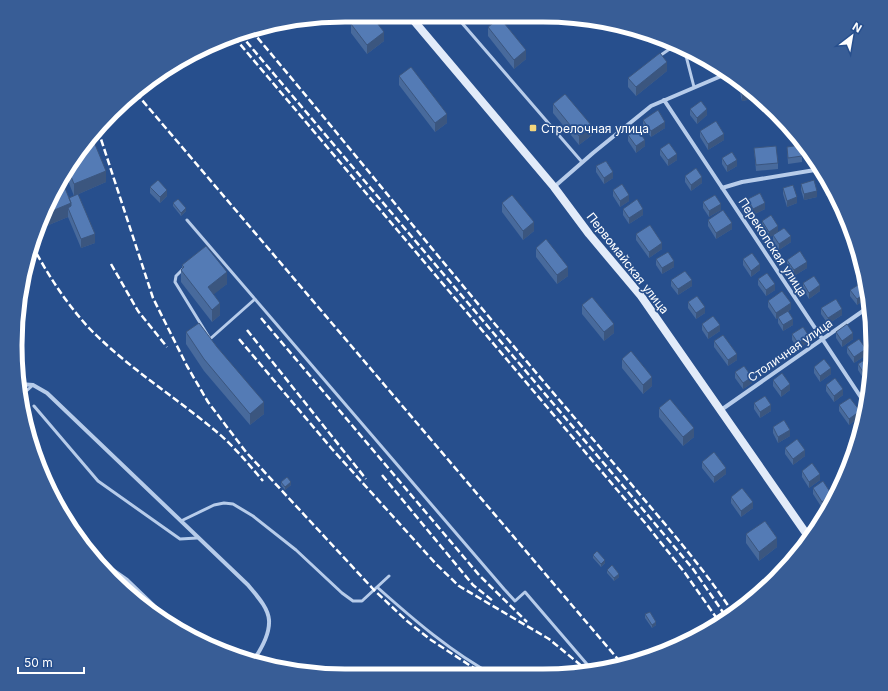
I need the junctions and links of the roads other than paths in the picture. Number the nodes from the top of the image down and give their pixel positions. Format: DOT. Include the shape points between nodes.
graph roads {
  1 [pos="415,22"];
  2 [pos="461,22"];
  3 [pos="670,49"];
  4 [pos="686,55"];
  5 [pos="656,59"];
  6 [pos="721,76"];
  7 [pos="694,87"];
  8 [pos="664,100"];
  9 [pos="582,162"];
  10 [pos="814,170"];
  11 [pos="554,187"];
  12 [pos="722,188"];
  13 [pos="187,220"];
  14 [pos="209,246"];
  15 [pos="204,251"];
  16 [pos="187,266"];
  17 [pos="255,299"];
  18 [pos="864,310"];
  19 [pos="822,340"];
  20 [pos="25,384"];
  21 [pos="33,385"];
  22 [pos="26,392"];
  23 [pos="862,398"];
  24 [pos="34,406"];
  25 [pos="720,411"];
  26 [pos="181,521"];
  27 [pos="806,533"];
  28 [pos="198,538"];
  29 [pos="114,571"];
  30 [pos="389,576"];
  31 [pos="378,586"];
  32 [pos="152,604"];
  33 [pos="255,656"];
  34 [pos="588,666"];
  35 [pos="482,669"];
  1 -- 11 [label="main road, Первомайская улица"];
  2 -- 9 [label="lane"];
  3 -- 5 [label="lane"];
  4 -- 7 [label="lane"];
  6 -- 7 [label="street"];
  7 -- 8 [label="street"];
  8 -- 9 [label="street" via="652,106"];
  8 -- 12 [label="street, Перекопская улица"];
  9 -- 11 [label="street"];
  10 -- 12 [label="street" via="742,182"];
  11 -- 25 [label="main road, Первомайская улица" via="641,296"];
  12 -- 19 [label="street, Перекопская улица"];
  13 -- 14 [label="lane"];
  14 -- 15 [label="lane"];
  14 -- 17 [label="lane"];
  16 -- 17 [label="lane" via="176,276 175,282 210,339"];
  17 -- 34 [label="lane" via="504,589 515,601 525,592"];
  18 -- 19 [label="street, Столичная улица"];
  19 -- 23 [label="street, Перекопская улица"];
  19 -- 25 [label="street, Столичная улица"];
  20 -- 21 [label="street"];
  21 -- 22 [label="lane"];
  21 -- 26 [label="street" via="47,393"];
  24 -- 28 [label="lane" via="98,481 180,539"];
  25 -- 27 [label="main road, Первомайская улица"];
  26 -- 28 [label="street"];
  26 -- 31 [label="lane" via="214,505 233,504 253,516 296,550 353,601 362,600"];
  28 -- 33 [label="street" via="248,585 261,601 269,620 263,644"];
  29 -- 32 [label="street"];
  30 -- 31 [label="lane"];
  31 -- 35 [label="lane" via="414,620"];
}
